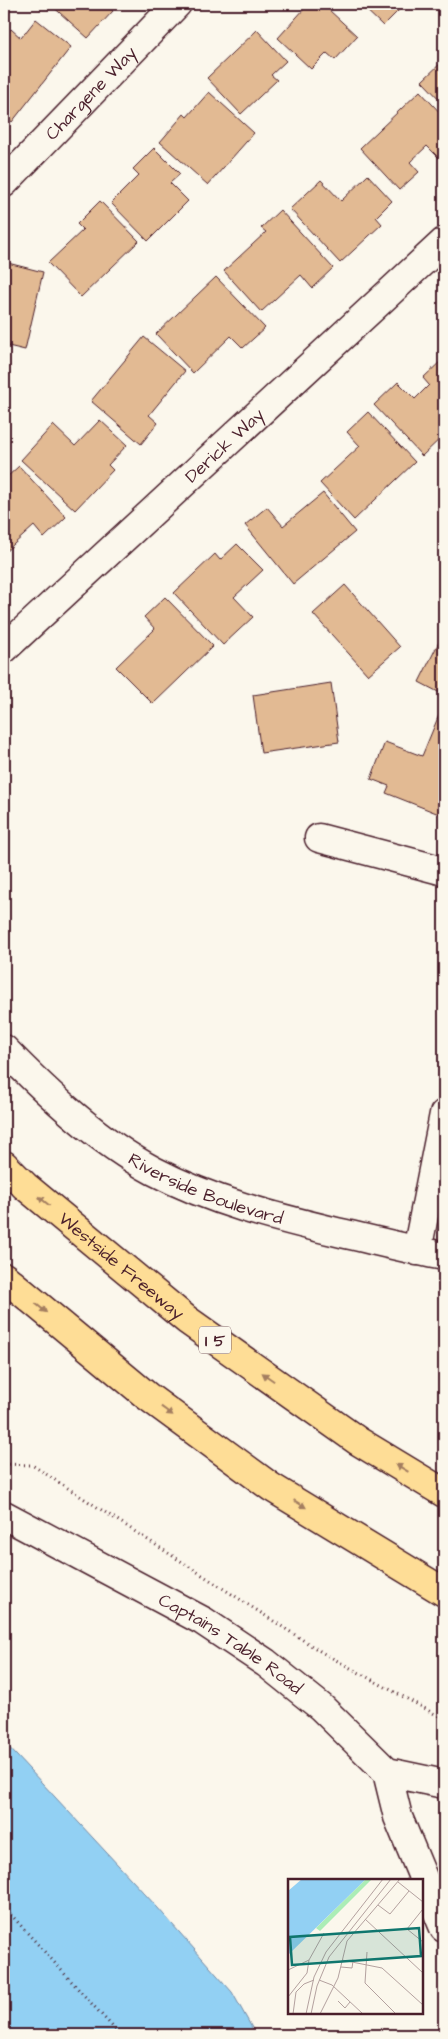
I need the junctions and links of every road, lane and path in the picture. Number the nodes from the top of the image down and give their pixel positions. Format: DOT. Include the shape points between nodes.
graph roads {
  1 [pos="177,4"];
  2 [pos="4,183"];
  3 [pos="444,242"];
  4 [pos="4,649"];
  5 [pos="318,838"];
  6 [pos="444,871"];
  7 [pos="4,1049"];
  8 [pos="444,1114"];
  9 [pos="4,1165"];
  10 [pos="417,1251"];
  11 [pos="444,1256"];
  12 [pos="4,1277"];
  13 [pos="4,1464"];
  14 [pos="444,1492"];
  15 [pos="4,1515"];
  16 [pos="444,1592"];
  17 [pos="444,1719"];
  18 [pos="387,1772"];
  19 [pos="444,1784"];
  20 [pos="4,1907"];
  21 [pos="444,1928"];
  22 [pos="120,2035"];
  1 -- 2 [label="street, Chargene Way"];
  3 -- 4 [label="street, Derick Way"];
  5 -- 6 [label="street"];
  7 -- 10 [label="street, Riverside Boulevard" via="81,1120 125,1154 154,1171 247,1209"];
  8 -- 10 [label="street"];
  14 -- 9 [label="highway, Westside Freeway / I 5, one-way" via="358,1441 187,1320"];
  10 -- 11 [label="street, Riverside Boulevard"];
  12 -- 16 [label="highway, one-way" via="147,1396 271,1486"];
  13 -- 17 [label="path" via="32,1465 323,1653"];
  15 -- 18 [label="street, Captains Table Road" via="203,1621 266,1663 321,1707"];
  18 -- 19 [label="street"];
  18 -- 21 [label="street" via="398,1817"];
  20 -- 22 [label="path"];
}
